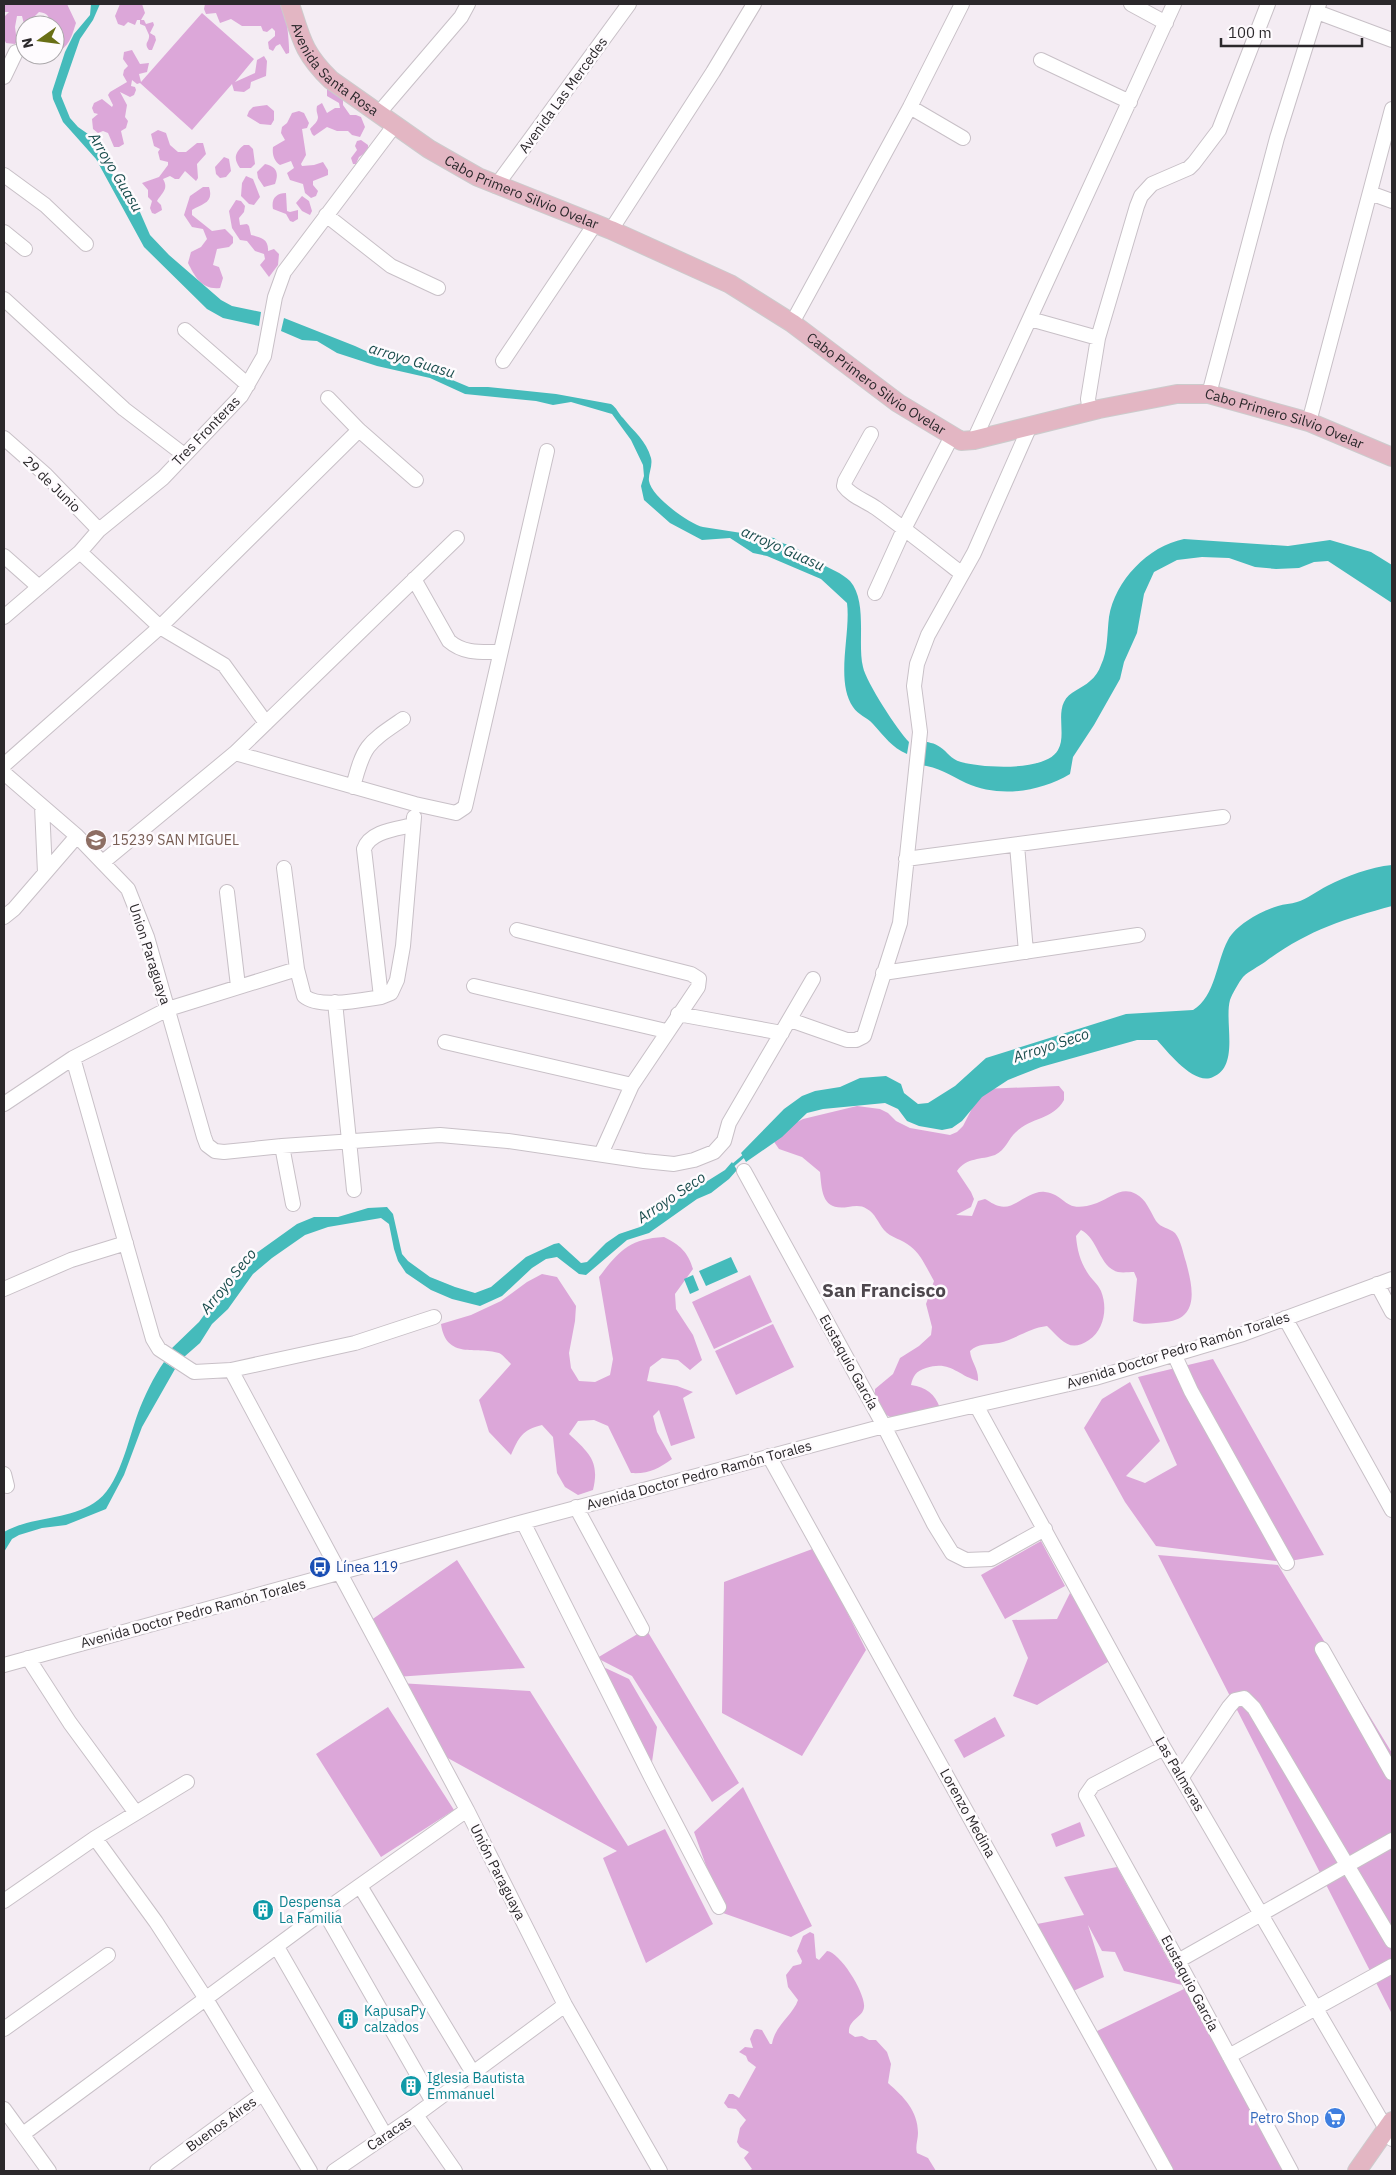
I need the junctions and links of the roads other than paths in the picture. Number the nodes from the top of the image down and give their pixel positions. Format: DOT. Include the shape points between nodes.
graph roads {
  1 [pos="468,4"];
  2 [pos="629,4"];
  3 [pos="754,4"];
  4 [pos="962,4"];
  5 [pos="1131,4"];
  6 [pos="1174,4"];
  7 [pos="1268,4"];
  8 [pos="292,5"];
  9 [pos="1318,8"];
  10 [pos="1166,23"];
  11 [pos="1392,40"];
  12 [pos="15,54"];
  13 [pos="1041,60"];
  14 [pos="4,77"];
  15 [pos="1130,102"];
  16 [pos="910,107"];
  17 [pos="1392,108"];
  18 [pos="378,114"];
  19 [pos="394,126"];
  20 [pos="963,138"];
  21 [pos="4,175"];
  22 [pos="496,186"];
  23 [pos="1370,194"];
  24 [pos="1392,200"];
  25 [pos="326,215"];
  26 [pos="603,227"];
  27 [pos="4,232"];
  28 [pos="86,244"];
  29 [pos="25,249"];
  30 [pos="438,288"];
  31 [pos="4,299"];
  32 [pos="1030,319"];
  33 [pos="792,323"];
  34 [pos="184,330"];
  35 [pos="1098,338"];
  36 [pos="503,361"];
  37 [pos="248,384"];
  38 [pos="1209,394"];
  39 [pos="328,398"];
  40 [pos="1090,412"];
  41 [pos="1309,422"];
  42 [pos="1030,426"];
  43 [pos="359,430"];
  44 [pos="871,434"];
  45 [pos="952,436"];
  46 [pos="4,438"];
  47 [pos="974,440"];
  48 [pos="547,451"];
  49 [pos="183,454"];
  50 [pos="1392,456"];
  51 [pos="416,480"];
  52 [pos="904,529"];
  53 [pos="99,530"];
  54 [pos="457,538"];
  55 [pos="80,552"];
  56 [pos="4,556"];
  57 [pos="962,574"];
  58 [pos="414,578"];
  59 [pos="39,587"];
  60 [pos="875,593"];
  61 [pos="4,617"];
  62 [pos="160,627"];
  63 [pos="500,652"];
  64 [pos="403,719"];
  65 [pos="266,723"];
  66 [pos="235,753"];
  67 [pos="4,766"];
  68 [pos="4,773"];
  69 [pos="353,787"];
  70 [pos="415,804"];
  71 [pos="42,806"];
  72 [pos="1223,817"];
  73 [pos="413,825"];
  74 [pos="77,836"];
  75 [pos="1017,845"];
  76 [pos="906,860"];
  77 [pos="103,862"];
  78 [pos="284,868"];
  79 [pos="45,873"];
  80 [pos="227,892"];
  81 [pos="4,918"];
  82 [pos="517,930"];
  83 [pos="1138,935"];
  84 [pos="1026,952"];
  85 [pos="297,969"];
  86 [pos="883,973"];
  87 [pos="813,979"];
  88 [pos="238,986"];
  89 [pos="474,986"];
  90 [pos="381,997"];
  91 [pos="335,1002"];
  92 [pos="168,1008"];
  93 [pos="678,1014"];
  94 [pos="790,1020"];
  95 [pos="666,1031"];
  96 [pos="782,1033"];
  97 [pos="444,1042"];
  98 [pos="73,1058"];
  99 [pos="632,1085"];
  100 [pos="4,1104"];
  101 [pos="348,1141"];
  102 [pos="282,1146"];
  103 [pos="601,1154"];
  104 [pos="744,1171"];
  105 [pos="354,1190"];
  106 [pos="293,1204"];
  107 [pos="126,1243"];
  108 [pos="1388,1282"];
  109 [pos="4,1289"];
  110 [pos="1392,1312"];
  111 [pos="434,1317"];
  112 [pos="1285,1318"];
  113 [pos="1174,1354"];
  114 [pos="231,1370"];
  115 [pos="976,1405"];
  116 [pos="884,1426"];
  117 [pos="769,1456"];
  118 [pos="576,1507"];
  119 [pos="1392,1510"];
  120 [pos="523,1522"];
  121 [pos="1045,1529"];
  122 [pos="1287,1563"];
  123 [pos="338,1572"];
  124 [pos="642,1628"];
  125 [pos="1322,1649"];
  126 [pos="28,1658"];
  127 [pos="4,1665"];
  128 [pos="1164,1748"];
  129 [pos="1392,1773"];
  130 [pos="1182,1778"];
  131 [pos="187,1782"];
  132 [pos="467,1810"];
  133 [pos="136,1813"];
  134 [pos="95,1838"];
  135 [pos="1392,1840"];
  136 [pos="1348,1866"];
  137 [pos="360,1886"];
  138 [pos="4,1901"];
  139 [pos="719,1908"];
  140 [pos="324,1911"];
  141 [pos="1261,1916"];
  142 [pos="1392,1941"];
  143 [pos="277,1948"];
  144 [pos="108,1955"];
  145 [pos="1178,1961"];
  146 [pos="1392,1966"];
  147 [pos="206,1999"];
  148 [pos="565,2005"];
  149 [pos="1316,2008"];
  150 [pos="4,2029"];
  151 [pos="1229,2056"];
  152 [pos="473,2073"];
  153 [pos="262,2094"];
  154 [pos="433,2102"];
  155 [pos="4,2109"];
  156 [pos="416,2115"];
  157 [pos="1391,2132"];
  158 [pos="23,2134"];
  159 [pos="385,2135"];
  160 [pos="49,2171"];
  161 [pos="156,2171"];
  162 [pos="310,2171"];
  163 [pos="334,2171"];
  164 [pos="456,2171"];
  165 [pos="660,2171"];
  166 [pos="1166,2171"];
  167 [pos="1290,2171"];
  168 [pos="1357,2171"];
  169 [pos="1370,2171"];
  1 -- 18 [label="street" via="462,17"];
  2 -- 22 [label="street, Avenida Las Mercedes"];
  3 -- 26 [label="street" via="714,72"];
  4 -- 16 [label="street"];
  5 -- 10 [label="street"];
  6 -- 10 [label="street"];
  7 -- 35 [label="street" via="1219,130 1189,168 1152,184 1142,196"];
  8 -- 18 [label="main road, Avenida Santa Rosa" via="299,37 318,68"];
  9 -- 11 [label="street"];
  9 -- 38 [label="street" via="1277,138"];
  10 -- 15 [label="street"];
  12 -- 14 [label="street"];
  13 -- 15 [label="street"];
  15 -- 32 [label="street"];
  16 -- 20 [label="street"];
  16 -- 33 [label="street"];
  17 -- 23 [label="street"];
  18 -- 19 [label="main road, Avenida Santa Rosa"];
  19 -- 22 [label="main road, Cabo Primero Silvio Ovelar"];
  19 -- 25 [label="street, Tres Fronteras"];
  21 -- 28 [label="street" via="45,205"];
  22 -- 26 [label="main road, Cabo Primero Silvio Ovelar"];
  23 -- 24 [label="street"];
  23 -- 41 [label="street"];
  25 -- 30 [label="street" via="390,266"];
  25 -- 37 [label="street, Tres Fronteras" via="284,272 260,363"];
  26 -- 33 [label="main road, Cabo Primero Silvio Ovelar" via="730,284"];
  26 -- 36 [label="street"];
  27 -- 29 [label="street"];
  31 -- 49 [label="street" via="124,409"];
  32 -- 35 [label="street"];
  32 -- 47 [label="street"];
  33 -- 45 [label="main road, Cabo Primero Silvio Ovelar" via="898,403"];
  34 -- 37 [label="street"];
  35 -- 40 [label="street" via="1088,399"];
  37 -- 49 [label="street, Tres Fronteras" via="241,396"];
  38 -- 40 [label="main road, Cabo Primero Silvio Ovelar" via="1176,394"];
  38 -- 41 [label="main road, Cabo Primero Silvio Ovelar"];
  39 -- 43 [label="street"];
  40 -- 42 [label="main road, Cabo Primero Silvio Ovelar"];
  41 -- 50 [label="main road, Cabo Primero Silvio Ovelar"];
  42 -- 47 [label="main road, Cabo Primero Silvio Ovelar"];
  42 -- 57 [label="street" via="983,536"];
  43 -- 51 [label="street"];
  43 -- 62 [label="street"];
  44 -- 52 [label="street" via="844,486 848,492 864,499"];
  45 -- 47 [label="main road, Cabo Primero Silvio Ovelar" via="961,441"];
  45 -- 52 [label="street"];
  46 -- 53 [label="street, 29 de Junio" via="46,475"];
  48 -- 63 [label="street"];
  49 -- 53 [label="street, Tres Fronteras" via="163,478"];
  52 -- 57 [label="street"];
  52 -- 60 [label="street"];
  53 -- 55 [label="street, Tres Fronteras"];
  54 -- 58 [label="street"];
  55 -- 59 [label="street, Tres Fronteras"];
  55 -- 62 [label="street"];
  56 -- 59 [label="street"];
  57 -- 76 [label="street" via="928,635 917,664 914,686 920,732"];
  58 -- 63 [label="street" via="449,641 466,652"];
  58 -- 65 [label="street"];
  59 -- 61 [label="street, Tres Fronteras"];
  62 -- 65 [label="street" via="224,664"];
  62 -- 67 [label="street"];
  63 -- 70 [label="street" via="465,807 456,813"];
  64 -- 69 [label="street" via="372,741 361,757"];
  65 -- 66 [label="street"];
  66 -- 69 [label="street"];
  66 -- 77 [label="street"];
  68 -- 71 [label="street, Union Paraguaya"];
  69 -- 70 [label="street"];
  70 -- 73 [label="street"];
  71 -- 74 [label="street, Union Paraguaya"];
  71 -- 79 [label="street"];
  72 -- 75 [label="street"];
  73 -- 90 [label="street" via="397,980 391,993"];
  73 -- 90 [label="street" via="372,838 366,842 364,850"];
  74 -- 77 [label="street, Union Paraguaya"];
  74 -- 79 [label="street"];
  75 -- 76 [label="street"];
  75 -- 84 [label="street"];
  76 -- 86 [label="street" via="900,923"];
  77 -- 92 [label="street, Union Paraguaya" via="128,889 147,937"];
  78 -- 85 [label="street"];
  79 -- 81 [label="street"];
  80 -- 88 [label="street"];
  82 -- 93 [label="street" via="692,974 699,979 698,988"];
  83 -- 84 [label="street"];
  84 -- 86 [label="street"];
  85 -- 88 [label="street"];
  85 -- 91 [label="street" via="304,996 314,1002"];
  86 -- 94 [label="street" via="864,1036 846,1040"];
  87 -- 94 [label="street"];
  88 -- 92 [label="street"];
  89 -- 95 [label="street"];
  90 -- 91 [label="street"];
  91 -- 101 [label="street"];
  92 -- 98 [label="street"];
  92 -- 102 [label="street, Union Paraguaya" via="207,1145 215,1151 224,1152"];
  93 -- 95 [label="street"];
  93 -- 96 [label="street"];
  94 -- 96 [label="street"];
  95 -- 99 [label="street"];
  96 -- 103 [label="street" via="729,1124 724,1141 714,1152 674,1164"];
  97 -- 99 [label="street"];
  98 -- 100 [label="street"];
  98 -- 107 [label="street"];
  99 -- 103 [label="street"];
  101 -- 102 [label="street"];
  101 -- 103 [label="street" via="440,1134"];
  101 -- 105 [label="street"];
  102 -- 106 [label="street"];
  104 -- 116 [label="street, Eustaquio García"];
  107 -- 109 [label="street" via="71,1260"];
  107 -- 114 [label="street" via="159,1349 194,1372"];
  108 -- 110 [label="street"];
  108 -- 112 [label="street, Avenida Doctor Pedro Ramón Torales"];
  111 -- 114 [label="street" via="354,1343"];
  112 -- 113 [label="street, Avenida Doctor Pedro Ramón Torales"];
  112 -- 119 [label="street"];
  113 -- 115 [label="street, Avenida Doctor Pedro Ramón Torales" via="1096,1378"];
  113 -- 122 [label="street" via="1191,1391"];
  114 -- 123 [label="street, Unión Paraguaya"];
  115 -- 116 [label="street, Avenida Doctor Pedro Ramón Torales"];
  115 -- 121 [label="street, Las Palmeras"];
  116 -- 117 [label="street, Avenida Doctor Pedro Ramón Torales"];
  116 -- 121 [label="street, Eustaquio García" via="927,1512 952,1553 966,1560 991,1559"];
  117 -- 118 [label="street, Avenida Doctor Pedro Ramón Torales"];
  117 -- 166 [label="street, Lorenzo Medina"];
  118 -- 120 [label="street, Avenida Doctor Pedro Ramón Torales"];
  118 -- 124 [label="street"];
  120 -- 123 [label="street, Avenida Doctor Pedro Ramón Torales"];
  120 -- 139 [label="street"];
  121 -- 128 [label="street, Las Palmeras"];
  123 -- 126 [label="street, Avenida Doctor Pedro Ramón Torales"];
  123 -- 132 [label="street, Unión Paraguaya"];
  125 -- 129 [label="street"];
  126 -- 127 [label="street, Avenida Doctor Pedro Ramón Torales"];
  126 -- 133 [label="street" via="70,1723"];
  128 -- 130 [label="street, Las Palmeras"];
  128 -- 145 [label="street, Eustaquio García" via="1093,1785 1086,1796"];
  130 -- 136 [label="street" via="1229,1707 1235,1700 1244,1698 1254,1708"];
  130 -- 141 [label="street, Las Palmeras"];
  131 -- 133 [label="street"];
  132 -- 137 [label="street"];
  132 -- 148 [label="street, Unión Paraguaya"];
  133 -- 134 [label="street"];
  134 -- 138 [label="street"];
  134 -- 147 [label="street" via="156,1922"];
  135 -- 136 [label="street"];
  136 -- 141 [label="street"];
  136 -- 142 [label="street"];
  137 -- 140 [label="street"];
  137 -- 152 [label="street"];
  140 -- 143 [label="street"];
  140 -- 154 [label="street"];
  141 -- 145 [label="street"];
  141 -- 149 [label="street, Las Palmeras"];
  143 -- 147 [label="street"];
  143 -- 159 [label="street"];
  144 -- 150 [label="street"];
  145 -- 151 [label="street, Eustaquio García"];
  146 -- 149 [label="street"];
  147 -- 153 [label="street"];
  147 -- 158 [label="street"];
  148 -- 152 [label="street, Caracas"];
  148 -- 165 [label="street, Unión Paraguaya"];
  149 -- 151 [label="street"];
  149 -- 157 [label="street, Las Palmeras"];
  151 -- 167 [label="street, Eustaquio García"];
  152 -- 154 [label="street, Caracas"];
  153 -- 161 [label="street, Buenos Aires"];
  153 -- 162 [label="street"];
  154 -- 156 [label="street, Caracas"];
  155 -- 158 [label="street"];
  156 -- 159 [label="street, Caracas"];
  156 -- 164 [label="street"];
  157 -- 168 [label="main road"];
  157 -- 169 [label="main road"];
  158 -- 160 [label="street"];
  159 -- 163 [label="street, Caracas"];
}
